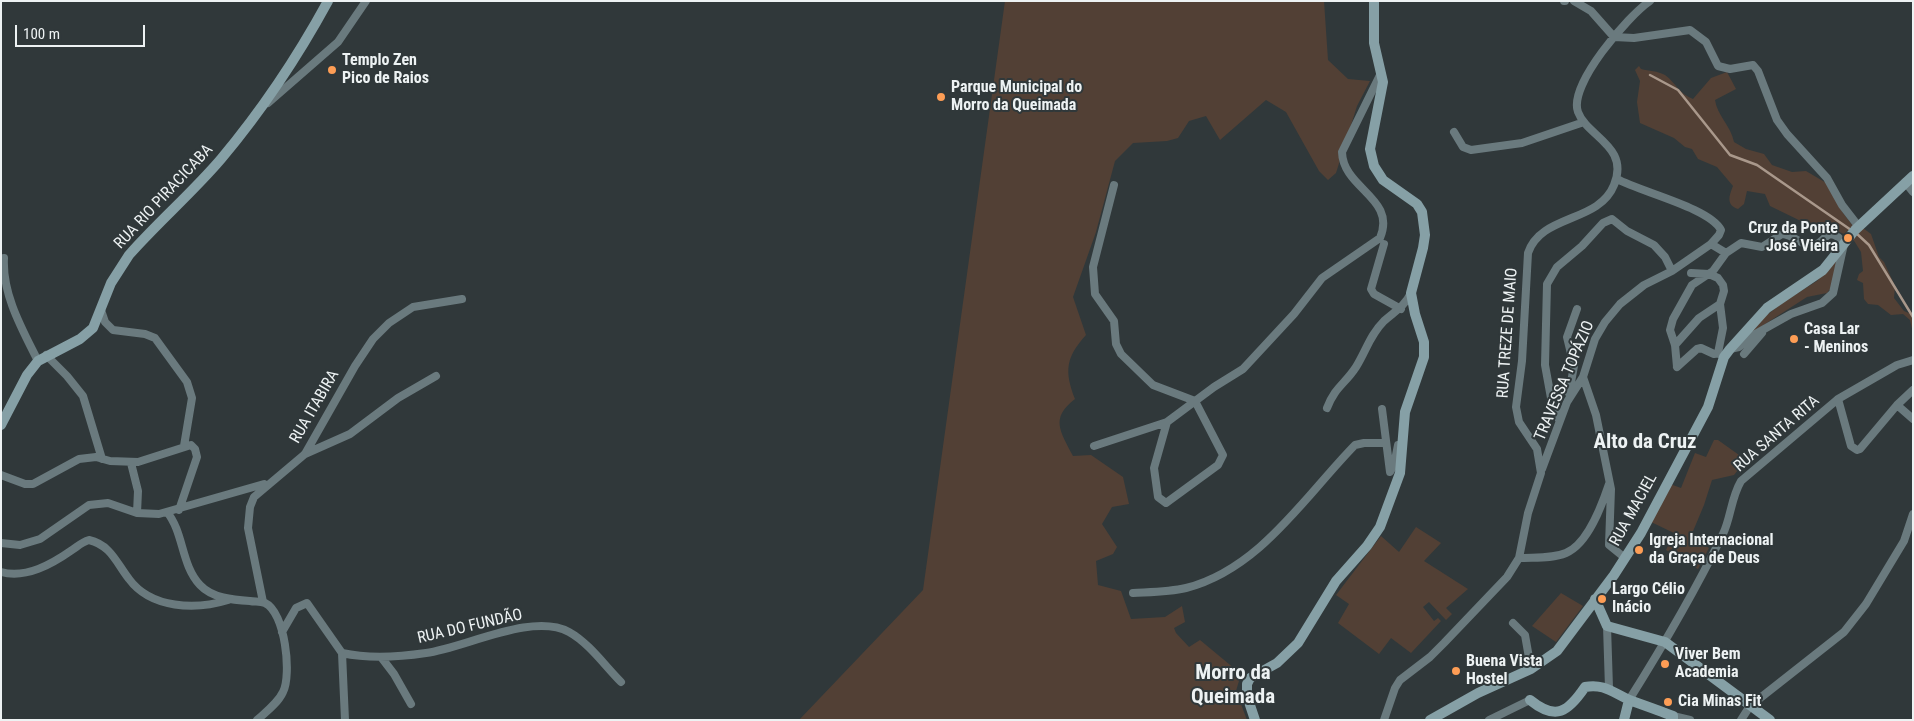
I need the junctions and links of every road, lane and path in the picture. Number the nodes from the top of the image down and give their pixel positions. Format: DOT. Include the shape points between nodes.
graph roads {
  1 [pos="328,1"];
  2 [pos="366,1"];
  3 [pos="1374,1"];
  4 [pos="1574,1"];
  5 [pos="1650,1"];
  6 [pos="1614,37"];
  7 [pos="1382,71"];
  8 [pos="264,106"];
  9 [pos="1584,122"];
  10 [pos="1454,132"];
  11 [pos="1617,179"];
  12 [pos="1909,179"];
  13 [pos="1114,185"];
  14 [pos="1913,192"];
  15 [pos="1852,235"];
  16 [pos="1384,244"];
  17 [pos="1711,244"];
  18 [pos="1726,253"];
  19 [pos="4,258"];
  20 [pos="1672,271"];
  21 [pos="1691,273"];
  22 [pos="1709,274"];
  23 [pos="1411,294"];
  24 [pos="462,299"];
  25 [pos="1720,304"];
  26 [pos="1401,309"];
  27 [pos="1577,309"];
  28 [pos="101,310"];
  29 [pos="1764,330"];
  30 [pos="1675,345"];
  31 [pos="1724,353"];
  32 [pos="1744,354"];
  33 [pos="42,358"];
  34 [pos="1913,360"];
  35 [pos="436,376"];
  36 [pos="1583,377"];
  37 [pos="1913,390"];
  38 [pos="1838,399"];
  39 [pos="1195,401"];
  40 [pos="1567,402"];
  41 [pos="1897,405"];
  42 [pos="1327,408"];
  43 [pos="1382,408"];
  44 [pos="1913,419"];
  45 [pos="1559,420"];
  46 [pos="1167,422"];
  47 [pos="1404,422"];
  48 [pos="1,425"];
  49 [pos="1385,443"];
  50 [pos="187,446"];
  51 [pos="1094,446"];
  52 [pos="305,454"];
  53 [pos="102,459"];
  54 [pos="131,463"];
  55 [pos="1541,473"];
  56 [pos="1,474"];
  57 [pos="271,482"];
  58 [pos="1609,484"];
  59 [pos="179,510"];
  60 [pos="167,512"];
  61 [pos="138,513"];
  62 [pos="1913,514"];
  63 [pos="1913,538"];
  64 [pos="1904,541"];
  65 [pos="1,543"];
  66 [pos="1519,558"];
  67 [pos="1625,558"];
  68 [pos="1,572"];
  69 [pos="1133,593"];
  70 [pos="1595,599"];
  71 [pos="228,600"];
  72 [pos="263,602"];
  73 [pos="1513,623"];
  74 [pos="1607,626"];
  75 [pos="282,632"];
  76 [pos="1665,642"];
  77 [pos="342,653"];
  78 [pos="380,657"];
  79 [pos="1531,669"];
  80 [pos="621,682"];
  81 [pos="1609,688"];
  82 [pos="1530,700"];
  83 [pos="1630,700"];
  84 [pos="411,704"];
  85 [pos="1750,706"];
  86 [pos="1673,718"];
  87 [pos="257,720"];
  88 [pos="345,720"];
  89 [pos="1255,720"];
  90 [pos="1384,720"];
  91 [pos="1430,720"];
  92 [pos="1488,720"];
  93 [pos="1624,720"];
  94 [pos="1690,720"];
  95 [pos="1741,720"];
  96 [pos="1770,720"];
  1 -- 8 [label="street, RUA RIO PIRACICABA"];
  2 -- 8 [label="street" via="338,42"];
  3 -- 7 [label="street" via="1372,26"];
  4 -- 6 [label="street" via="1591,11"];
  5 -- 6 [label="street"];
  6 -- 9 [label="street" via="1590,70 1580,93 1577,105"];
  6 -- 15 [label="street" via="1634,38 1690,30 1706,42 1718,66 1730,69 1753,65 1777,120 1827,178 1842,205"];
  7 -- 23 [label="street" via="1370,149 1374,166 1383,180 1417,204 1424,221 1423,248"];
  7 -- 39 [label="street" via="1342,152 1346,172 1381,210 1380,238 1326,274 1248,364"];
  8 -- 28 [label="street, RUA RIO PIRACICABA" via="220,160 129,256 116,273"];
  9 -- 10 [label="street" via="1522,143 1471,150 1463,147"];
  9 -- 11 [label="street" via="1614,155"];
  11 -- 17 [label="street" via="1709,218 1721,230"];
  11 -- 55 [label="street, RUA TREZE DE MAIO" via="1606,198 1540,234 1530,245 1516,407 1519,422 1537,450"];
  12 -- 14 [label="street"];
  12 -- 15 [label="street, RUA MACIEL"];
  13 -- 39 [label="street" via="1092,267 1095,294 1114,321 1116,344 1121,354 1153,385"];
  15 -- 18 [label="street" via="1830,234 1810,246 1794,236 1782,234 1762,247 1742,243"];
  15 -- 29 [label="street" via="1833,293 1822,302 1791,314"];
  15 -- 31 [label="street, RUA MACIEL" via="1818,275 1767,308"];
  16 -- 26 [label="street" via="1371,289"];
  17 -- 18 [label="street"];
  17 -- 20 [label="street, TRAVESSA TOPÁZIO"];
  18 -- 22 [label="street"];
  19 -- 33 [label="street" via="6,287 19,321"];
  20 -- 36 [label="street, TRAVESSA TOPÁZIO" via="1644,285 1604,322"];
  20 -- 45 [label="street" via="1650,241 1627,231 1612,218 1606,220 1552,272 1546,292 1545,365"];
  21 -- 22 [label="street"];
  22 -- 25 [label="street" via="1723,285"];
  22 -- 30 [label="street" via="1692,285 1677,310 1670,330"];
  23 -- 26 [label="street"];
  23 -- 47 [label="street" via="1425,349"];
  24 -- 52 [label="street, RUA ITABIRA" via="413,307 389,323 354,366"];
  25 -- 30 [label="street" via="1698,318"];
  25 -- 31 [label="street"];
  26 -- 42 [label="street" via="1378,328 1357,366 1335,391"];
  27 -- 40 [label="street" via="1568,337 1574,377"];
  28 -- 33 [label="street, RUA RIO PIRACICABA" via="89,332"];
  28 -- 50 [label="street" via="105,322 113,330 147,334 154,338 187,382 192,398"];
  29 -- 31 [label="street"];
  29 -- 32 [label="street"];
  30 -- 31 [label="street" via="1677,367 1697,349"];
  31 -- 67 [label="street, RUA MACIEL" via="1708,407"];
  33 -- 48 [label="street, RUA RIO PIRACICABA" via="22,383"];
  33 -- 53 [label="street" via="83,396"];
  34 -- 38 [label="street, RUA SANTA RITA" via="1897,365"];
  35 -- 52 [label="street" via="398,398 350,434"];
  36 -- 40 [label="street, TRAVESSA TOPÁZIO"];
  36 -- 58 [label="street" via="1596,415"];
  37 -- 41 [label="street"];
  38 -- 41 [label="street" via="1851,446 1857,450"];
  38 -- 76 [label="street, RUA SANTA RITA" via="1741,481 1733,494 1725,530"];
  39 -- 46 [label="street"];
  39 -- 46 [label="street" via="1219,444 1223,459 1166,503 1158,497 1154,468"];
  40 -- 45 [label="street, TRAVESSA TOPÁZIO"];
  41 -- 44 [label="street"];
  43 -- 49 [label="street"];
  45 -- 55 [label="street, TRAVESSA TOPÁZIO"];
  46 -- 51 [label="street"];
  47 -- 49 [label="street" via="1390,472"];
  47 -- 89 [label="street" via="1400,473 1380,527 1336,582 1298,643 1277,663 1250,678 1247,696"];
  49 -- 69 [label="street" via="1355,445 1259,547 1223,573 1185,588"];
  50 -- 54 [label="street"];
  50 -- 59 [label="street" via="195,449 197,457"];
  52 -- 57 [label="street, RUA ITABIRA"];
  53 -- 54 [label="street"];
  53 -- 56 [label="street" via="79,459 32,484"];
  54 -- 61 [label="street" via="138,492"];
  55 -- 66 [label="street, RUA TREZE DE MAIO" via="1528,513"];
  57 -- 59 [label="street"];
  57 -- 72 [label="street, RUA ITABIRA" via="254,497 248,517"];
  58 -- 66 [label="street" via="1601,509 1573,550 1561,555"];
  58 -- 67 [label="street" via="1612,494 1609,545"];
  59 -- 60 [label="street"];
  60 -- 61 [label="street"];
  60 -- 71 [label="street" via="193,576 201,586"];
  61 -- 65 [label="street" via="108,503 89,505 40,539 20,544"];
  62 -- 64 [label="street"];
  63 -- 64 [label="street"];
  64 -- 85 [label="street" via="1866,604 1844,632"];
  66 -- 90 [label="street, RUA TREZE DE MAIO" via="1507,577 1444,643 1400,680"];
  67 -- 70 [label="street, RUA MACIEL"];
  68 -- 71 [label="street" via="32,571 90,540 112,553 139,590 160,602 204,604"];
  70 -- 74 [label="street"];
  70 -- 79 [label="street, RUA MACIEL" via="1558,651"];
  71 -- 72 [label="street"];
  72 -- 75 [label="street" via="271,608"];
  73 -- 79 [label="street" via="1525,635"];
  74 -- 76 [label="street"];
  74 -- 81 [label="street"];
  75 -- 77 [label="street" via="296,608 307,603"];
  75 -- 87 [label="street" via="286,684 281,696"];
  76 -- 83 [label="street, RUA SANTA RITA"];
  76 -- 85 [label="street"];
  77 -- 78 [label="street, RUA DO FUNDÃO"];
  77 -- 88 [label="street"];
  78 -- 80 [label="street, RUA DO FUNDÃO" via="425,654 536,626 555,627 578,638"];
  78 -- 84 [label="street"];
  79 -- 91 [label="street, RUA MACIEL"];
  81 -- 82 [label="street" via="1584,687 1575,701 1560,713 1538,708"];
  81 -- 83 [label="street"];
  82 -- 92 [label="street"];
  83 -- 86 [label="street"];
  83 -- 93 [label="street"];
  85 -- 95 [label="street"];
  85 -- 96 [label="street"];
  86 -- 94 [label="street"];
}
